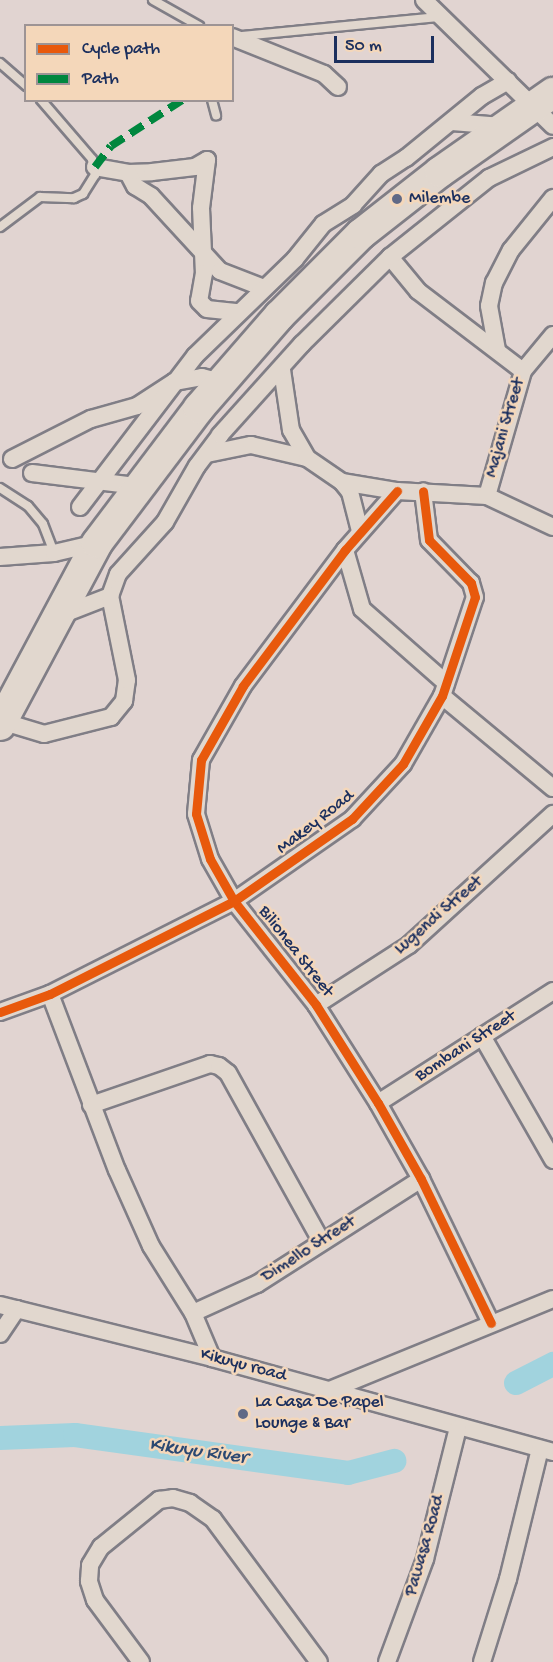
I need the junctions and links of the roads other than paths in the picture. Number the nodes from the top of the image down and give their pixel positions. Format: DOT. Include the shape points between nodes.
graph roads {
  1 [pos="153,0"];
  2 [pos="424,0"];
  3 [pos="442,17"];
  4 [pos="190,24"];
  5 [pos="234,36"];
  6 [pos="234,37"];
  7 [pos="0,63"];
  8 [pos="508,81"];
  9 [pos="24,84"];
  10 [pos="338,87"];
  11 [pos="43,102"];
  12 [pos="213,102"];
  13 [pos="547,108"];
  14 [pos="216,115"];
  15 [pos="452,122"];
  16 [pos="506,126"];
  17 [pos="553,147"];
  18 [pos="95,167"];
  19 [pos="128,173"];
  20 [pos="553,198"];
  21 [pos="0,227"];
  22 [pos="347,249"];
  23 [pos="201,252"];
  24 [pos="390,257"];
  25 [pos="295,260"];
  26 [pos="264,288"];
  27 [pos="238,312"];
  28 [pos="553,334"];
  29 [pos="497,350"];
  30 [pos="282,370"];
  31 [pos="523,371"];
  32 [pos="174,382"];
  33 [pos="222,382"];
  34 [pos="207,454"];
  35 [pos="307,458"];
  36 [pos="12,459"];
  37 [pos="32,473"];
  38 [pos="342,482"];
  39 [pos="97,484"];
  40 [pos="137,486"];
  41 [pos="0,488"];
  42 [pos="397,491"];
  43 [pos="423,492"];
  44 [pos="486,496"];
  45 [pos="80,507"];
  46 [pos="553,527"];
  47 [pos="360,531"];
  48 [pos="97,543"];
  49 [pos="345,550"];
  50 [pos="54,553"];
  51 [pos="0,557"];
  52 [pos="110,596"];
  53 [pos="61,615"];
  54 [pos="444,689"];
  55 [pos="1,723"];
  56 [pos="553,788"];
  57 [pos="553,814"];
  58 [pos="234,901"];
  59 [pos="553,991"];
  60 [pos="50,994"];
  61 [pos="316,1005"];
  62 [pos="0,1012"];
  63 [pos="482,1036"];
  64 [pos="378,1103"];
  65 [pos="90,1106"];
  66 [pos="553,1160"];
  67 [pos="421,1179"];
  68 [pos="321,1241"];
  69 [pos="553,1299"];
  70 [pos="0,1305"];
  71 [pos="17,1309"];
  72 [pos="193,1313"];
  73 [pos="491,1323"];
  74 [pos="0,1334"];
  75 [pos="212,1358"];
  76 [pos="330,1390"];
  77 [pos="458,1428"];
  78 [pos="546,1450"];
  79 [pos="141,1662"];
  80 [pos="320,1662"];
  81 [pos="387,1662"];
  82 [pos="482,1662"];
  1 -- 4 [label="lane"];
  2 -- 3 [label="street"];
  3 -- 5 [label="lane"];
  3 -- 8 [label="street"];
  6 -- 10 [label="street" via="324,74"];
  7 -- 9 [label="lane"];
  8 -- 13 [label="street"];
  8 -- 15 [label="street" via="482,96"];
  11 -- 18 [label="lane"];
  12 -- 14 [label="lane"];
  13 -- 16 [label="highway"];
  15 -- 16 [label="street"];
  15 -- 25 [label="street" via="381,174 353,205 323,224"];
  16 -- 22 [label="highway" via="440,172"];
  17 -- 24 [label="street" via="489,178"];
  18 -- 19 [label="street"];
  18 -- 21 [label="lane" via="95,175 83,194 74,198 40,197"];
  19 -- 23 [label="street" via="135,186 151,196"];
  19 -- 23 [label="street" via="195,167 207,160"];
  20 -- 29 [label="street" via="511,250 494,283 489,306"];
  22 -- 25 [label="street"];
  22 -- 33 [label="highway" via="279,316"];
  23 -- 26 [label="street" via="220,270"];
  23 -- 27 [label="street" via="204,273 199,302 207,309"];
  24 -- 29 [label="street" via="418,291"];
  24 -- 30 [label="street" via="302,344"];
  25 -- 26 [label="street"];
  26 -- 27 [label="street"];
  27 -- 32 [label="street"];
  28 -- 31 [label="street, Majani Street"];
  29 -- 31 [label="street"];
  30 -- 34 [label="street"];
  30 -- 35 [label="street" via="291,430"];
  31 -- 44 [label="street, Majani Street"];
  32 -- 33 [label="street" via="201,377"];
  32 -- 36 [label="street" via="137,405 91,419"];
  32 -- 39 [label="street"];
  33 -- 40 [label="highway"];
  34 -- 35 [label="street" via="250,445"];
  34 -- 52 [label="street" via="165,522 118,574"];
  35 -- 38 [label="street"];
  37 -- 39 [label="street"];
  38 -- 42 [label="street"];
  38 -- 47 [label="street" via="350,492"];
  39 -- 40 [label="street"];
  39 -- 45 [label="street"];
  40 -- 48 [label="highway"];
  41 -- 50 [label="lane" via="28,506 43,525"];
  42 -- 43 [label="street"];
  42 -- 47 [label="street, Bilionea Street"];
  43 -- 44 [label="street"];
  43 -- 54 [label="street, Makey Road" via="429,540 463,574 475,597"];
  44 -- 46 [label="street"];
  47 -- 49 [label="street, Bilionea Street"];
  48 -- 50 [label="street"];
  48 -- 53 [label="highway"];
  49 -- 54 [label="street" via="362,609"];
  49 -- 58 [label="street, Bilionea Street" via="243,686 201,760 196,814 210,859"];
  50 -- 51 [label="street"];
  52 -- 53 [label="street"];
  52 -- 55 [label="street" via="127,681 123,701 111,717 44,734"];
  53 -- 55 [label="highway"];
  54 -- 56 [label="street"];
  54 -- 58 [label="street, Makey Road" via="403,764 352,819"];
  57 -- 61 [label="street, Lugendi Street" via="409,945"];
  58 -- 60 [label="street, Makey Road"];
  58 -- 61 [label="street, Bilionea Street"];
  59 -- 63 [label="street, Bombani Street"];
  60 -- 62 [label="street, Makey Road"];
  60 -- 65 [label="street"];
  61 -- 64 [label="street, Bilionea Street"];
  63 -- 64 [label="street, Bombani Street"];
  63 -- 66 [label="street"];
  64 -- 67 [label="street, Bilionea Street"];
  65 -- 68 [label="street" via="210,1064 219,1066 228,1073"];
  65 -- 72 [label="street" via="151,1246"];
  67 -- 68 [label="street, Dimello Street"];
  67 -- 73 [label="street, Bilionea Street"];
  68 -- 72 [label="street, Dimello Street" via="256,1284"];
  69 -- 73 [label="street"];
  70 -- 71 [label="street, Kikuyu road"];
  71 -- 74 [label="street"];
  71 -- 75 [label="street, Kikuyu road"];
  72 -- 75 [label="street"];
  73 -- 76 [label="street"];
  75 -- 76 [label="street, Kikuyu road"];
  76 -- 77 [label="street, Kikuyu road"];
  77 -- 78 [label="street, Kikuyu road"];
  77 -- 81 [label="street, Pawasa Road" via="425,1559"];
  78 -- 82 [label="street"];
  79 -- 80 [label="street" via="95,1600 89,1581 90,1565 101,1547 159,1500 173,1498 190,1503 213,1519"];
}
